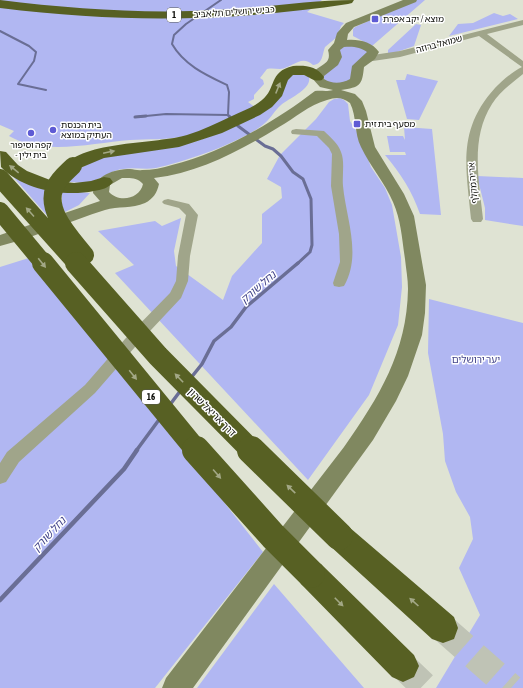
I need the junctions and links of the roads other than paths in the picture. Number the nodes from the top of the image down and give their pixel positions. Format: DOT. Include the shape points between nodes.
graph roads {
  1 [pos="25,0"];
  2 [pos="288,0"];
  3 [pos="348,0"];
  4 [pos="412,0"];
  5 [pos="0,4"];
  6 [pos="523,22"];
  7 [pos="346,29"];
  8 [pos="480,33"];
  9 [pos="339,46"];
  10 [pos="367,51"];
  11 [pos="523,65"];
  12 [pos="523,70"];
  13 [pos="318,78"];
  14 [pos="357,80"];
  15 [pos="338,86"];
  16 [pos="311,101"];
  17 [pos="359,112"];
  18 [pos="278,122"];
  19 [pos="296,132"];
  20 [pos="0,156"];
  21 [pos="377,161"];
  22 [pos="182,167"];
  23 [pos="140,175"];
  24 [pos="0,178"];
  25 [pos="152,186"];
  26 [pos="102,187"];
  27 [pos="168,202"];
  28 [pos="122,203"];
  29 [pos="0,211"];
  30 [pos="477,219"];
  31 [pos="56,223"];
  32 [pos="0,241"];
  33 [pos="339,283"];
  34 [pos="158,356"];
  35 [pos="0,477"];
  36 [pos="443,628"];
  37 [pos="403,666"];
  38 [pos="176,688"];
  1 -- 2 [label="highway, כביש ירושלים תל אביב / 1" via="141,7 218,6"];
  3 -- 5 [label="highway, כביש ירושלים תל אביב / 1" via="273,10 195,15 119,14"];
  4 -- 7 [label="main road"];
  6 -- 8 [label="street, שמואל ברוזה"];
  7 -- 9 [label="main road"];
  7 -- 10 [label="main road" via="349,36"];
  8 -- 10 [label="street, שמואל ברוזה" via="400,54"];
  8 -- 11 [label="street"];
  9 -- 10 [label="main road" via="349,43"];
  9 -- 13 [label="main road" via="334,50 336,59 319,72"];
  10 -- 14 [label="main road" via="357,68"];
  12 -- 30 [label="street, אריה מקלף" via="492,96 484,106 475,128 471,165"];
  13 -- 15 [label="main road" via="324,84"];
  13 -- 18 [label="main road" via="306,98"];
  34 -- 13 [label="highway, one-way, bridge" via="109,285 65,228 52,198 57,182 73,166 102,153 187,140 207,134 250,114 272,98 287,72 304,70"];
  14 -- 15 [label="main road" via="351,84"];
  14 -- 21 [label="main road" via="365,97 368,129"];
  15 -- 16 [label="main road" via="325,90"];
  15 -- 17 [label="main road" via="355,95 359,102"];
  16 -- 17 [label="main road" via="330,94 344,95 352,98"];
  16 -- 18 [label="main road"];
  17 -- 21 [label="main road" via="364,137"];
  18 -- 22 [label="main road" via="207,159"];
  19 -- 33 [label="street" via="320,132 337,154 337,186 345,234 346,262"];
  26 -- 20 [label="highway, one-way" via="78,188 45,184 21,175"];
  21 -- 38 [label="main road" via="404,211 417,287 413,331 400,375 352,453"];
  22 -- 23 [label="main road"];
  22 -- 25 [label="main road"];
  23 -- 25 [label="main road" via="149,180"];
  23 -- 26 [label="main road" via="121,174 112,177"];
  34 -- 24 [label="highway, דרך אריאל שרון, one-way, bridge"];
  25 -- 28 [label="main road" via="149,193 141,199"];
  26 -- 28 [label="main road" via="105,198"];
  26 -- 31 [label="main road" via="87,205"];
  27 -- 35 [label="street" via="186,206 192,216 182,281 176,295 90,389 14,457"];
  28 -- 31 [label="main road" via="104,205"];
  29 -- 37 [label="highway, 16, one-way, bridge" via="189,443 273,536"];
  31 -- 32 [label="main road"];
  36 -- 34 [label="highway, דרך אריאל שרון, one-way, bridge" via="339,536"];
}
